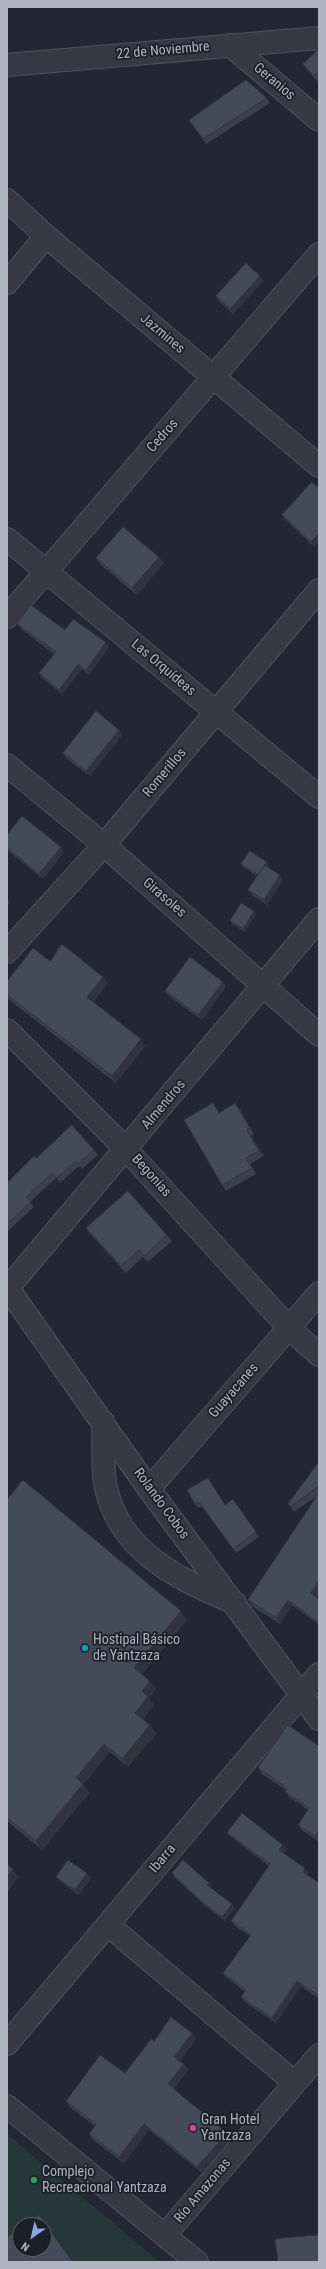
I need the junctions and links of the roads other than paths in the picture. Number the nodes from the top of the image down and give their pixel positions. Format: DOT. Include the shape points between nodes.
graph roads {
  1 [pos="319,38"];
  2 [pos="230,45"];
  3 [pos="7,66"];
  4 [pos="319,120"];
  5 [pos="7,200"];
  6 [pos="46,236"];
  7 [pos="319,254"];
  8 [pos="7,283"];
  9 [pos="213,377"];
  10 [pos="319,466"];
  11 [pos="7,539"];
  12 [pos="46,572"];
  13 [pos="319,590"];
  14 [pos="7,617"];
  15 [pos="216,712"];
  16 [pos="7,765"];
  17 [pos="319,797"];
  18 [pos="104,845"];
  19 [pos="319,919"];
  20 [pos="7,952"];
  21 [pos="264,986"];
  22 [pos="7,1030"];
  23 [pos="319,1035"];
  24 [pos="126,1149"];
  25 [pos="7,1288"];
  26 [pos="319,1293"];
  27 [pos="289,1328"];
  28 [pos="319,1355"];
  29 [pos="103,1422"];
  30 [pos="149,1489"];
  31 [pos="235,1603"];
  32 [pos="319,1674"];
  33 [pos="302,1695"];
  34 [pos="319,1719"];
  35 [pos="108,1925"];
  36 [pos="7,2044"];
  37 [pos="319,2055"];
  38 [pos="295,2083"];
  39 [pos="7,2106"];
  40 [pos="165,2235"];
  41 [pos="197,2262"];
  1 -- 2 [label="street, 22 de Noviembre"];
  2 -- 3 [label="street, 22 de Noviembre"];
  2 -- 4 [label="street, Geranios"];
  5 -- 6 [label="street, Jazmines"];
  6 -- 8 [label="street"];
  6 -- 9 [label="street, Jazmines"];
  7 -- 9 [label="street, Cedros"];
  9 -- 10 [label="street, Jazmines"];
  9 -- 12 [label="street, Cedros"];
  11 -- 12 [label="street, Las Orquídeas"];
  12 -- 14 [label="street, Cedros"];
  12 -- 15 [label="street, Las Orquídeas"];
  13 -- 15 [label="street, Romerillos"];
  15 -- 17 [label="street, Las Orquídeas"];
  15 -- 18 [label="street, Romerillos"];
  16 -- 18 [label="street, Girasoles"];
  18 -- 20 [label="street, Romerillos"];
  18 -- 21 [label="street, Girasoles"];
  19 -- 21 [label="street, Almendros"];
  21 -- 23 [label="street, Girasoles"];
  21 -- 24 [label="street, Almendros"];
  22 -- 24 [label="street, Begonias"];
  24 -- 25 [label="street, Almendros"];
  24 -- 27 [label="street, Begonias"];
  25 -- 29 [label="street, Rolando Cobos"];
  26 -- 27 [label="street, Guayacanes"];
  27 -- 28 [label="street, Begonias"];
  27 -- 30 [label="street, Guayacanes"];
  29 -- 30 [label="street, Rolando Cobos"];
  29 -- 31 [label="street" via="105,1483 119,1524 157,1564 197,1587"];
  30 -- 31 [label="street, Rolando Cobos"];
  31 -- 33 [label="street, Rolando Cobos"];
  32 -- 33 [label="street, Ibarra"];
  33 -- 34 [label="street, Rolando Cobos"];
  33 -- 35 [label="street, Ibarra"];
  35 -- 36 [label="street, Ibarra"];
  35 -- 38 [label="street"];
  37 -- 38 [label="street, Río Amazonas"];
  38 -- 40 [label="street, Río Amazonas"];
  39 -- 40 [label="street"];
  40 -- 41 [label="street"];
}
